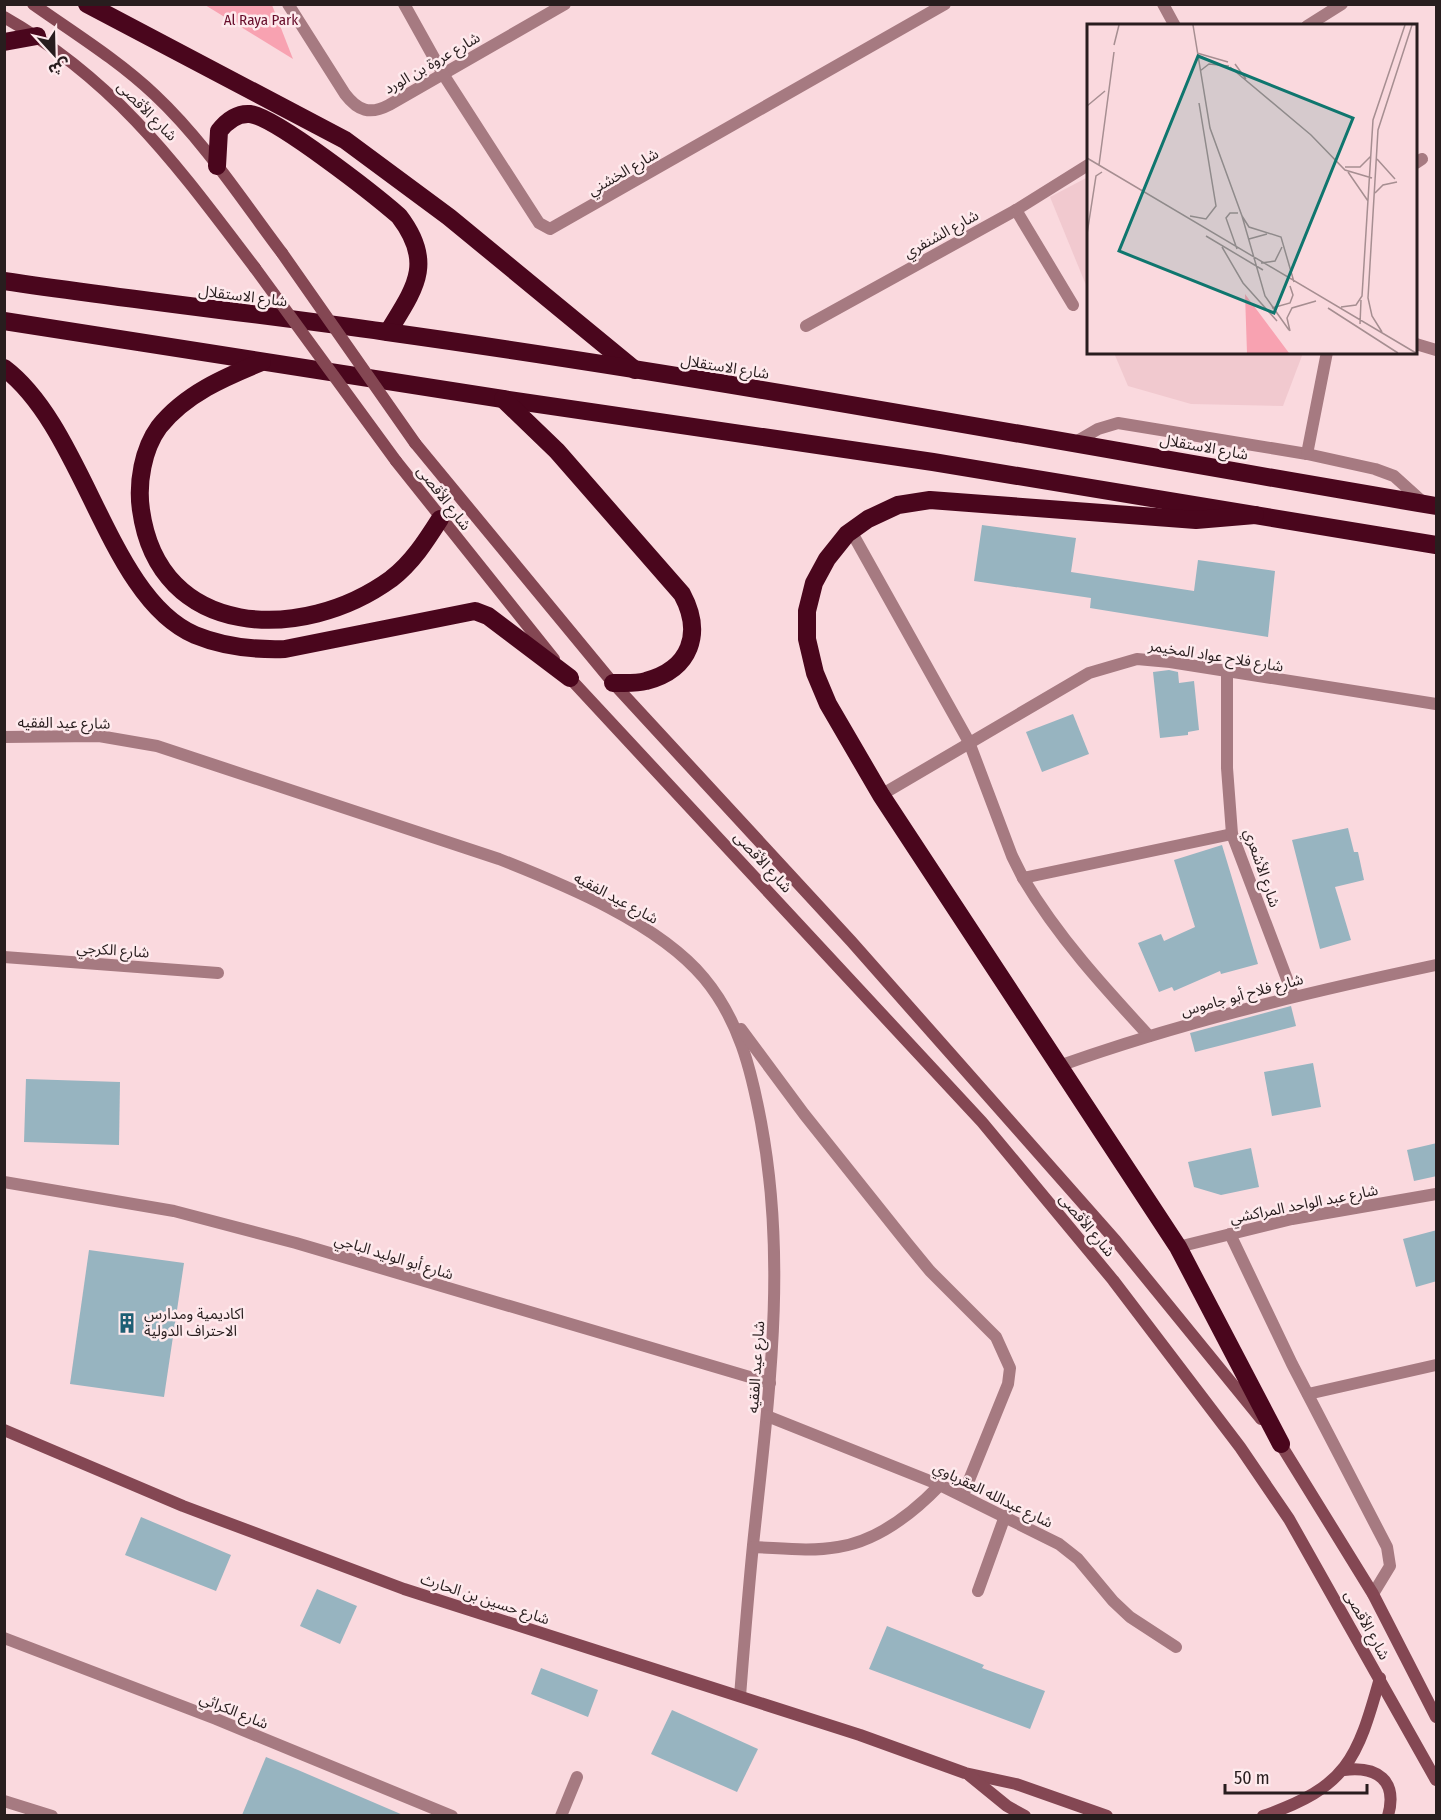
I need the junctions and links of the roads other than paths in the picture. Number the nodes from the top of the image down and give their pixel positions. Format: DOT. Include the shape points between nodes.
graph roads {
  1 [pos="33,4"];
  2 [pos="87,4"];
  3 [pos="288,4"];
  4 [pos="404,4"];
  5 [pos="565,4"];
  6 [pos="945,4"];
  7 [pos="1163,4"];
  8 [pos="1342,4"];
  9 [pos="4,17"];
  10 [pos="1174,24"];
  11 [pos="1310,24"];
  12 [pos="37,36"];
  13 [pos="4,42"];
  14 [pos="443,74"];
  15 [pos="217,166"];
  16 [pos="1087,166"];
  17 [pos="1016,210"];
  18 [pos="4,281"];
  19 [pos="1073,305"];
  20 [pos="4,321"];
  21 [pos="806,327"];
  22 [pos="388,332"];
  23 [pos="1417,344"];
  24 [pos="1437,350"];
  25 [pos="1328,354"];
  26 [pos="262,361"];
  27 [pos="4,368"];
  28 [pos="636,371"];
  29 [pos="503,399"];
  30 [pos="1074,443"];
  31 [pos="1307,454"];
  32 [pos="1431,505"];
  33 [pos="1255,515"];
  34 [pos="440,519"];
  35 [pos="851,531"];
  36 [pos="1437,545"];
  37 [pos="1227,673"];
  38 [pos="570,678"];
  39 [pos="613,683"];
  40 [pos="1437,704"];
  41 [pos="4,737"];
  42 [pos="969,742"];
  43 [pos="881,795"];
  44 [pos="1232,834"];
  45 [pos="1023,878"];
  46 [pos="4,957"];
  47 [pos="1437,964"];
  48 [pos="218,973"];
  49 [pos="1293,996"];
  50 [pos="727,1008"];
  51 [pos="1149,1036"];
  52 [pos="1059,1066"];
  53 [pos="4,1182"];
  54 [pos="1437,1194"];
  55 [pos="1230,1234"];
  56 [pos="1178,1247"];
  57 [pos="1437,1365"];
  58 [pos="770,1383"];
  59 [pos="1308,1395"];
  60 [pos="767,1416"];
  61 [pos="4,1431"];
  62 [pos="1281,1444"];
  63 [pos="940,1485"];
  64 [pos="963,1495"];
  65 [pos="1005,1516"];
  66 [pos="753,1547"];
  67 [pos="978,1591"];
  68 [pos="1373,1594"];
  69 [pos="4,1638"];
  70 [pos="1176,1647"];
  71 [pos="1380,1678"];
  72 [pos="740,1696"];
  73 [pos="1437,1717"];
  74 [pos="1344,1770"];
  75 [pos="965,1773"];
  76 [pos="577,1777"];
  77 [pos="1437,1780"];
  78 [pos="4,1801"];
  79 [pos="36,1813"];
  80 [pos="52,1815"];
  81 [pos="452,1815"];
  82 [pos="561,1815"];
  83 [pos="1025,1815"];
  84 [pos="1107,1815"];
  85 [pos="1263,1815"];
  86 [pos="1388,1815"];
  1 -- 15 [label="main road, شارع الأقصى" via="153,93"];
  2 -- 28 [label="highway" via="345,140 449,217"];
  3 -- 14 [label="street, شارع عروة بن الورد" via="352,104 363,111 377,111"];
  4 -- 14 [label="street, شارع الخشني"];
  5 -- 14 [label="street, شارع عروة بن الورد"];
  6 -- 14 [label="street, شارع الخشني" via="550,229 539,223"];
  7 -- 10 [label="street"];
  8 -- 11 [label="street"];
  9 -- 12 [label="main road, شارع الأقصى"];
  12 -- 13 [label="highway"];
  12 -- 34 [label="main road, شارع الأقصى, bridge" via="126,108 169,155"];
  15 -- 22 [label="highway" via="219,131 238,115 251,114 284,130 399,216 410,230 420,264 416,286"];
  15 -- 39 [label="main road, شارع الأقصى, bridge" via="415,444"];
  16 -- 17 [label="street, شارع الشنفري"];
  17 -- 19 [label="street"];
  17 -- 21 [label="street, شارع الشنفري"];
  18 -- 22 [label="highway, شارع الاستقلال"];
  20 -- 26 [label="highway"];
  22 -- 28 [label="highway, شارع الاستقلال"];
  23 -- 24 [label="street"];
  25 -- 31 [label="street"];
  26 -- 29 [label="highway"];
  26 -- 34 [label="highway" via="217,380 185,403 159,428 141,469 143,529 155,559 176,588 209,609 242,620 284,620 323,613 363,597 393,578 419,552"];
  27 -- 38 [label="highway" via="48,414 134,576 168,617 194,634 223,645 285,649 475,611 488,616"];
  28 -- 30 [label="highway, شارع الاستقلال"];
  29 -- 33 [label="highway" via="933,462"];
  29 -- 39 [label="highway" via="557,451 682,594 692,612 694,628 689,649 675,667 644,682"];
  30 -- 31 [label="street" via="1118,423"];
  30 -- 32 [label="highway, شارع الاستقلال"];
  31 -- 32 [label="street" via="1394,476"];
  33 -- 35 [label="highway" via="1196,520 930,500 898,505"];
  33 -- 36 [label="highway"];
  34 -- 38 [label="main road, شارع الأقصى"];
  35 -- 42 [label="street"];
  35 -- 43 [label="highway" via="827,559 814,583 807,611 807,639 828,704"];
  37 -- 40 [label="street, شارع فلاح عواد المخيمر"];
  37 -- 42 [label="street, شارع فلاح عواد المخيمر" via="1170,662 1137,659 1118,663 1089,673"];
  37 -- 44 [label="street, شارع الأشعري"];
  38 -- 71 [label="main road, شارع الأقصى" via="982,1122 1113,1280 1264,1483 1338,1601"];
  39 -- 62 [label="main road, شارع الأقصى" via="851,941 1078,1198"];
  41 -- 50 [label="street, شارع عيد الفقيه" via="99,736 157,746 499,859 644,927 704,977"];
  42 -- 43 [label="street, شارع فلاح عواد المخيمر"];
  42 -- 45 [label="street"];
  43 -- 52 [label="highway"];
  44 -- 45 [label="street"];
  44 -- 49 [label="street, شارع الأشعري"];
  45 -- 51 [label="street" via="1065,942"];
  46 -- 48 [label="street, شارع الكرجي"];
  47 -- 49 [label="street, شارع فلاح أبو جاموس"];
  49 -- 51 [label="street, شارع فلاح أبو جاموس"];
  50 -- 58 [label="street, شارع عيد الفقيه" via="743,1044 754,1085 774,1209 774,1344"];
  50 -- 64 [label="street" via="804,1114 907,1243 996,1337 1007,1355 1008,1384"];
  51 -- 52 [label="street, شارع فلاح أبو جاموس"];
  52 -- 56 [label="highway"];
  53 -- 58 [label="street, شارع أبو الوليد الباجي" via="174,1211 296,1243"];
  54 -- 55 [label="street, شارع عبد الواحد المراكشي"];
  55 -- 56 [label="street, شارع عبد الواحد المراكشي"];
  55 -- 59 [label="street"];
  56 -- 62 [label="highway"];
  57 -- 59 [label="street"];
  58 -- 60 [label="street, شارع عيد الفقيه"];
  59 -- 68 [label="street" via="1387,1547 1390,1566"];
  60 -- 63 [label="street, شارع عبدالله العقرباوي"];
  60 -- 66 [label="street, شارع عيد الفقيه"];
  61 -- 72 [label="main road, شارع حسين بن الحارث" via="183,1506 360,1573"];
  62 -- 68 [label="main road, شارع الأقصى"];
  63 -- 64 [label="street, شارع عبدالله العقرباوي"];
  63 -- 66 [label="street" via="921,1506 865,1540 837,1548"];
  64 -- 65 [label="street, شارع عبدالله العقرباوي"];
  65 -- 67 [label="street"];
  65 -- 70 [label="street, شارع عبدالله العقرباوي" via="1059,1544 1078,1559 1130,1617"];
  66 -- 72 [label="street, شارع عيد الفقيه"];
  68 -- 73 [label="main road, شارع الأقصى"];
  69 -- 81 [label="street, شارع الكراثي"];
  71 -- 74 [label="main road" via="1367,1725"];
  71 -- 77 [label="main road, شارع الأقصى"];
  72 -- 75 [label="main road, شارع حسين بن الحارث"];
  74 -- 85 [label="main road" via="1310,1797"];
  74 -- 86 [label="main road" via="1368,1769 1381,1777 1392,1797"];
  75 -- 83 [label="main road, شارع حسين بن الحارث"];
  75 -- 84 [label="main road, شارع حسين بن الحارث" via="1016,1784"];
  76 -- 82 [label="street"];
  78 -- 79 [label="street"];
  79 -- 80 [label="street"];
}
